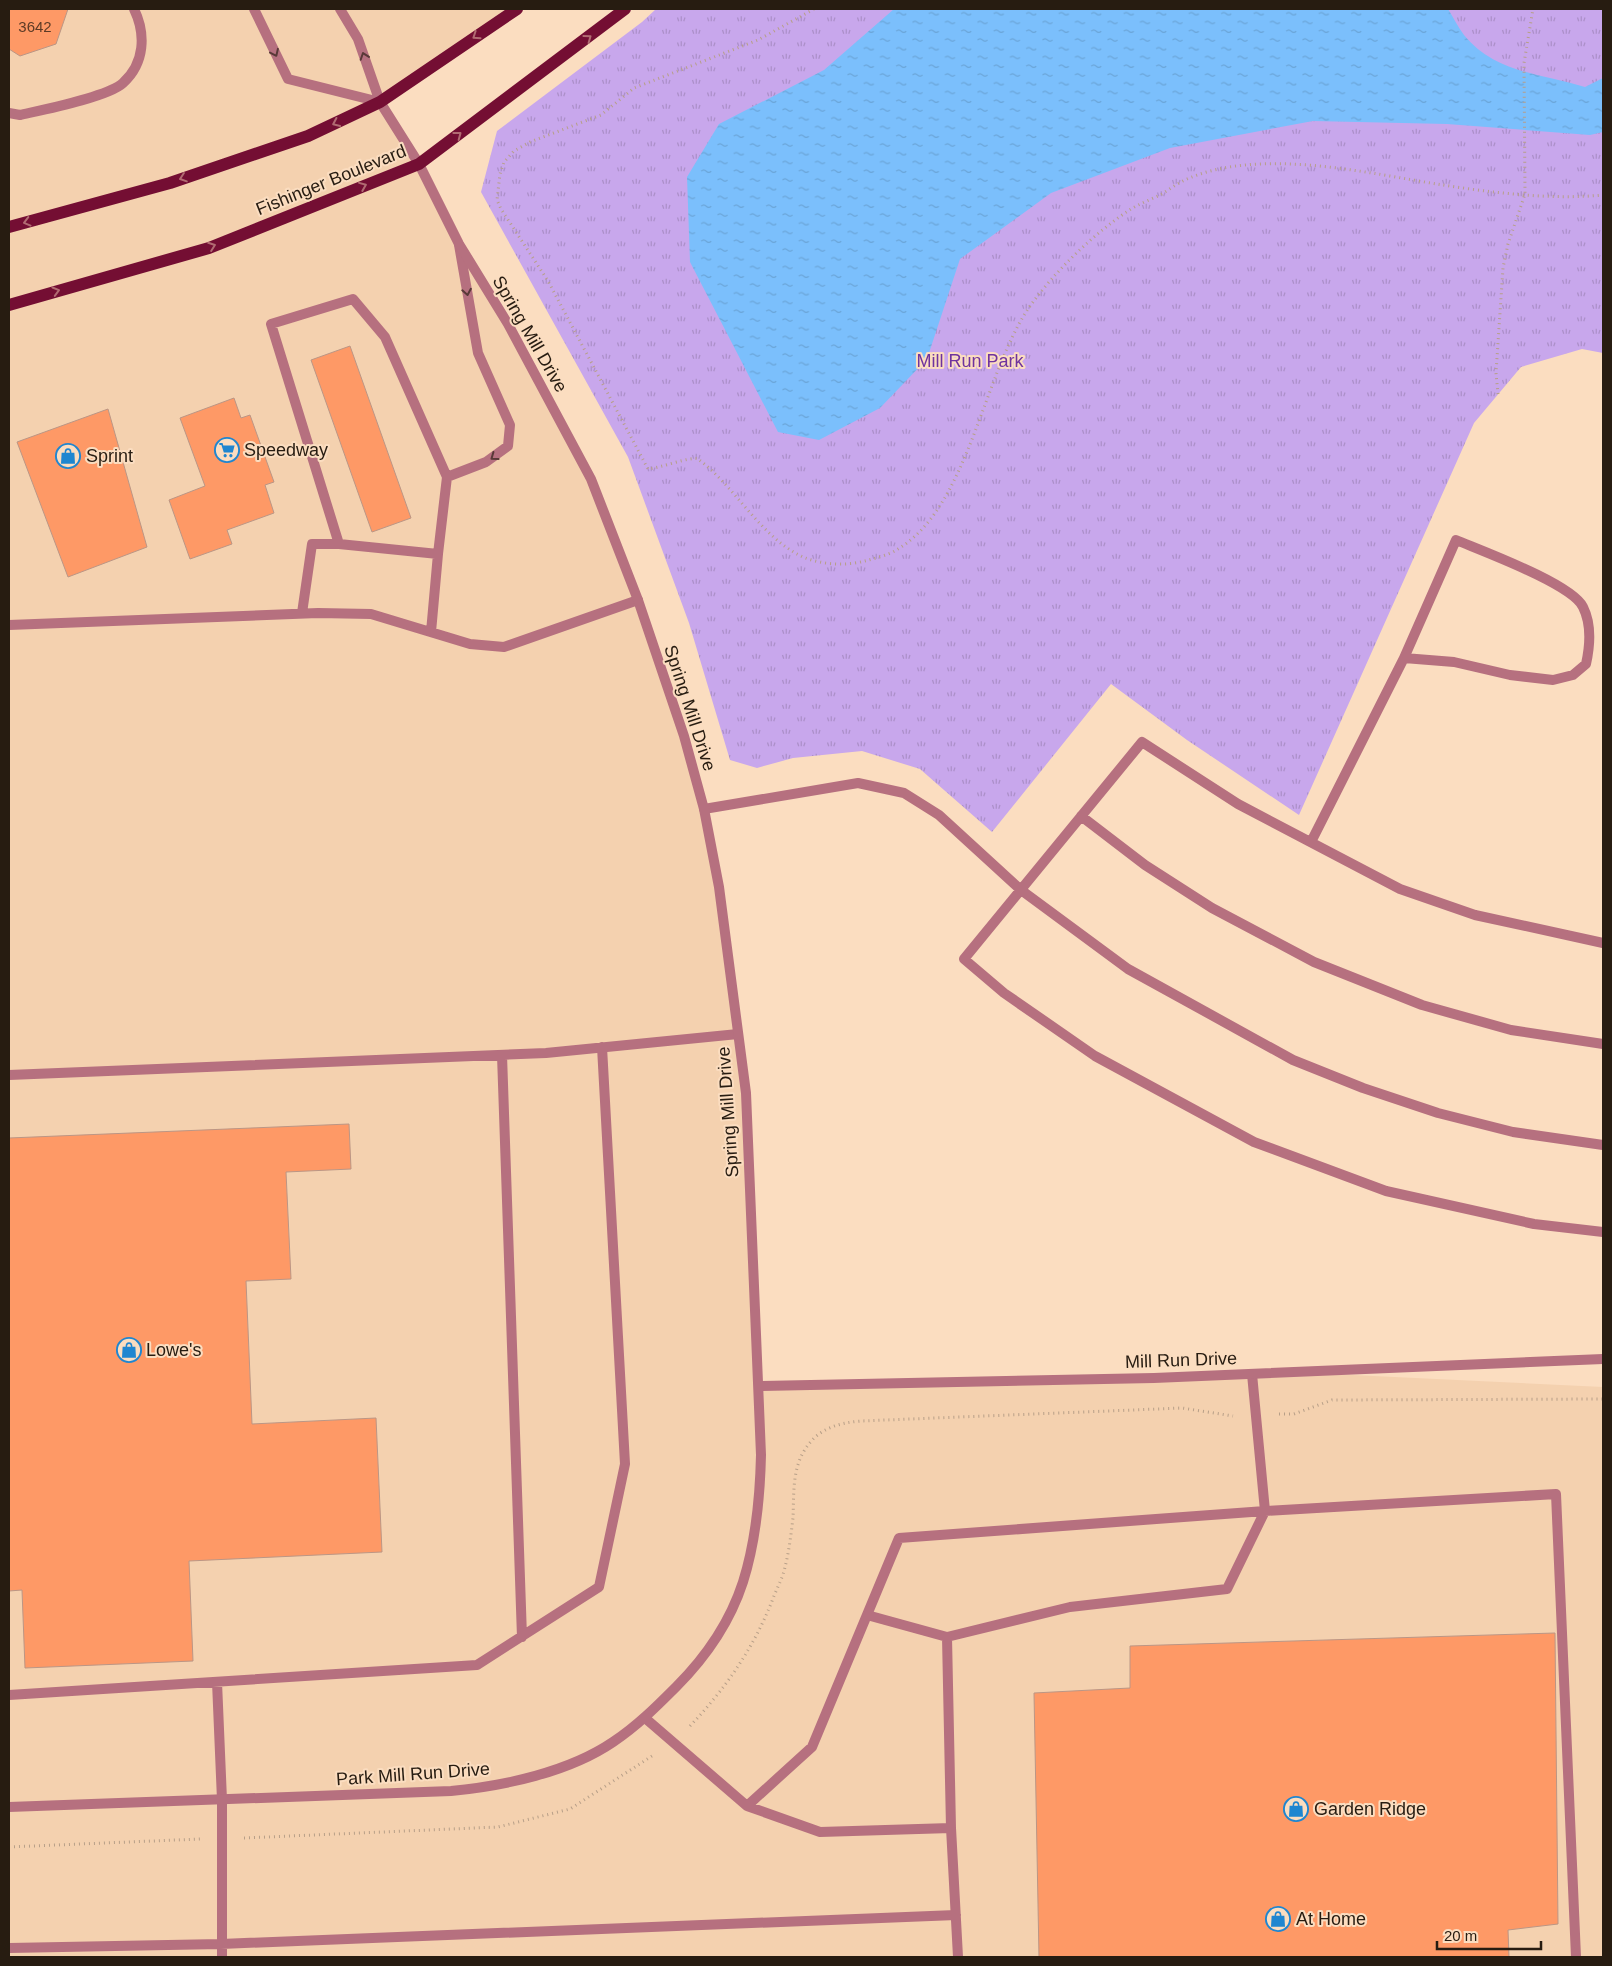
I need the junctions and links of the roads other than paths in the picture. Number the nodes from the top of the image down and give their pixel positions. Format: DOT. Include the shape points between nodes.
graph roads {
  1 [pos="134,9"];
  2 [pos="254,9"];
  3 [pos="340,9"];
  4 [pos="516,9"];
  5 [pos="625,9"];
  6 [pos="380,102"];
  7 [pos="9,113"];
  8 [pos="419,164"];
  9 [pos="9,227"];
  10 [pos="459,244"];
  11 [pos="9,305"];
  12 [pos="447,477"];
  13 [pos="339,544"];
  14 [pos="438,554"];
  15 [pos="638,600"];
  16 [pos="302,613"];
  17 [pos="9,625"];
  18 [pos="431,632"];
  19 [pos="1404,658"];
  20 [pos="704,809"];
  21 [pos="1081,816"];
  22 [pos="1311,842"];
  23 [pos="1021,890"];
  24 [pos="1603,943"];
  25 [pos="738,1034"];
  26 [pos="1603,1044"];
  27 [pos="602,1047"];
  28 [pos="502,1055"];
  29 [pos="9,1076"];
  30 [pos="1603,1145"];
  31 [pos="1603,1232"];
  32 [pos="1603,1359"];
  33 [pos="1252,1374"];
  34 [pos="759,1386"];
  35 [pos="1265,1511"];
  36 [pos="867,1616"];
  37 [pos="522,1637"];
  38 [pos="946,1637"];
  39 [pos="217,1682"];
  40 [pos="9,1695"];
  41 [pos="645,1718"];
  42 [pos="222,1800"];
  43 [pos="747,1806"];
  44 [pos="9,1807"];
  45 [pos="951,1828"];
  46 [pos="956,1915"];
  47 [pos="222,1944"];
  48 [pos="9,1948"];
  49 [pos="222,1957"];
  50 [pos="958,1957"];
  51 [pos="1576,1957"];
  1 -- 7 [label="street" via="141,23 142,55 123,84 88,98 20,115"];
  2 -- 6 [label="street, one-way" via="288,79"];
  6 -- 3 [label="street, Spring Mill Drive, one-way" via="358,39"];
  4 -- 6 [label="main road, one-way"];
  8 -- 5 [label="main road, Fishinger Boulevard, one-way"];
  6 -- 8 [label="street, Spring Mill Drive"];
  6 -- 9 [label="main road, one-way" via="308,136 170,183"];
  8 -- 10 [label="street, Spring Mill Drive"];
  11 -- 8 [label="main road, Fishinger Boulevard, one-way" via="209,248"];
  10 -- 12 [label="street, one-way" via="478,353 510,426 508,446 486,462"];
  10 -- 15 [label="street, Spring Mill Drive" via="508,324 591,479"];
  12 -- 13 [label="street" via="384,336 353,299 271,324"];
  12 -- 14 [label="street"];
  13 -- 14 [label="street"];
  13 -- 16 [label="street" via="312,544"];
  14 -- 18 [label="street"];
  15 -- 18 [label="street" via="504,648 470,644"];
  15 -- 20 [label="street, Spring Mill Drive" via="684,736"];
  16 -- 17 [label="street"];
  16 -- 18 [label="street" via="371,614"];
  19 -- 19 [label="street" via="1454,662 1510,675 1553,680 1573,675 1586,664 1590,641 1583,606 1557,584 1456,540"];
  19 -- 22 [label="street"];
  20 -- 23 [label="street" via="858,783 904,793 939,815"];
  20 -- 25 [label="street, Spring Mill Drive" via="720,887"];
  21 -- 22 [label="street" via="1142,742 1238,804"];
  21 -- 23 [label="street"];
  21 -- 26 [label="street" via="1212,908 1314,962 1422,1005 1511,1030"];
  22 -- 24 [label="street" via="1400,890 1475,915"];
  23 -- 30 [label="street" via="1128,969 1293,1060 1438,1113 1513,1132"];
  23 -- 31 [label="street" via="964,960 1004,994 1095,1056 1254,1142 1386,1191 1534,1224"];
  25 -- 27 [label="street"];
  25 -- 34 [label="street, Spring Mill Drive" via="746,1093"];
  27 -- 28 [label="street"];
  27 -- 37 [label="street" via="625,1464 599,1587"];
  28 -- 29 [label="street"];
  28 -- 37 [label="street"];
  32 -- 33 [label="street, Mill Run Drive"];
  33 -- 34 [label="street, Mill Run Drive"];
  33 -- 35 [label="street"];
  34 -- 41 [label="street, Park Mill Run Drive" via="760,1501 742,1583 726,1620 701,1661"];
  35 -- 36 [label="street" via="899,1538"];
  35 -- 38 [label="street" via="1227,1589 1070,1607"];
  35 -- 51 [label="street" via="1556,1494"];
  36 -- 38 [label="street"];
  36 -- 43 [label="street" via="812,1747"];
  37 -- 39 [label="street" via="477,1665"];
  38 -- 45 [label="street"];
  39 -- 40 [label="street"];
  39 -- 42 [label="street"];
  41 -- 42 [label="street, Park Mill Run Drive" via="612,1743 575,1762 495,1786 451,1791"];
  41 -- 43 [label="street"];
  42 -- 44 [label="street, Park Mill Run Drive"];
  42 -- 47 [label="street"];
  43 -- 45 [label="street" via="820,1832"];
  45 -- 46 [label="street"];
  46 -- 47 [label="street"];
  46 -- 50 [label="street"];
  47 -- 48 [label="street"];
  47 -- 49 [label="street"];
}
